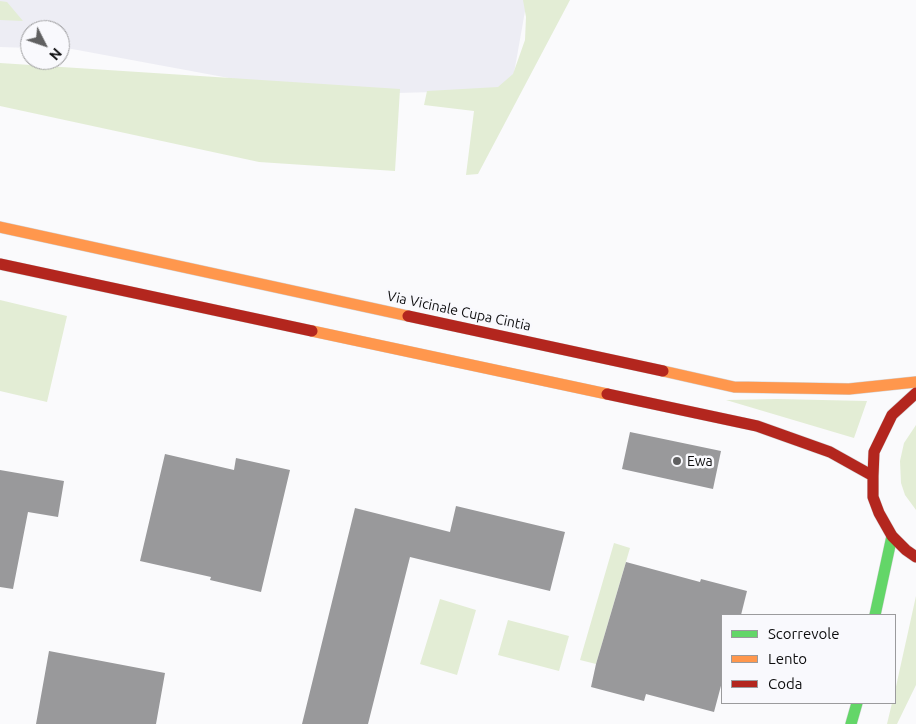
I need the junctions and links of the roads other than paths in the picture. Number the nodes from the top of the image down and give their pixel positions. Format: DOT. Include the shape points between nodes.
graph roads {
  1 [pos="0,227"];
  2 [pos="0,264"];
  3 [pos="916,382"];
  4 [pos="916,393"];
  5 [pos="873,476"];
  6 [pos="892,536"];
  7 [pos="916,557"];
  8 [pos="876,614"];
  9 [pos="857,704"];
  10 [pos="851,724"];
  1 -- 3 [label="main road, Via Vicinale Cupa Cintia" via="734,387 849,389"];
  2 -- 5 [label="main road" via="757,426 830,452"];
  4 -- 5 [label="main road" via="892,415 874,452"];
  5 -- 6 [label="main road" via="873,498"];
  6 -- 7 [label="main road"];
  6 -- 8 [label="main road"];
  9 -- 10 [label="main road"];
}
